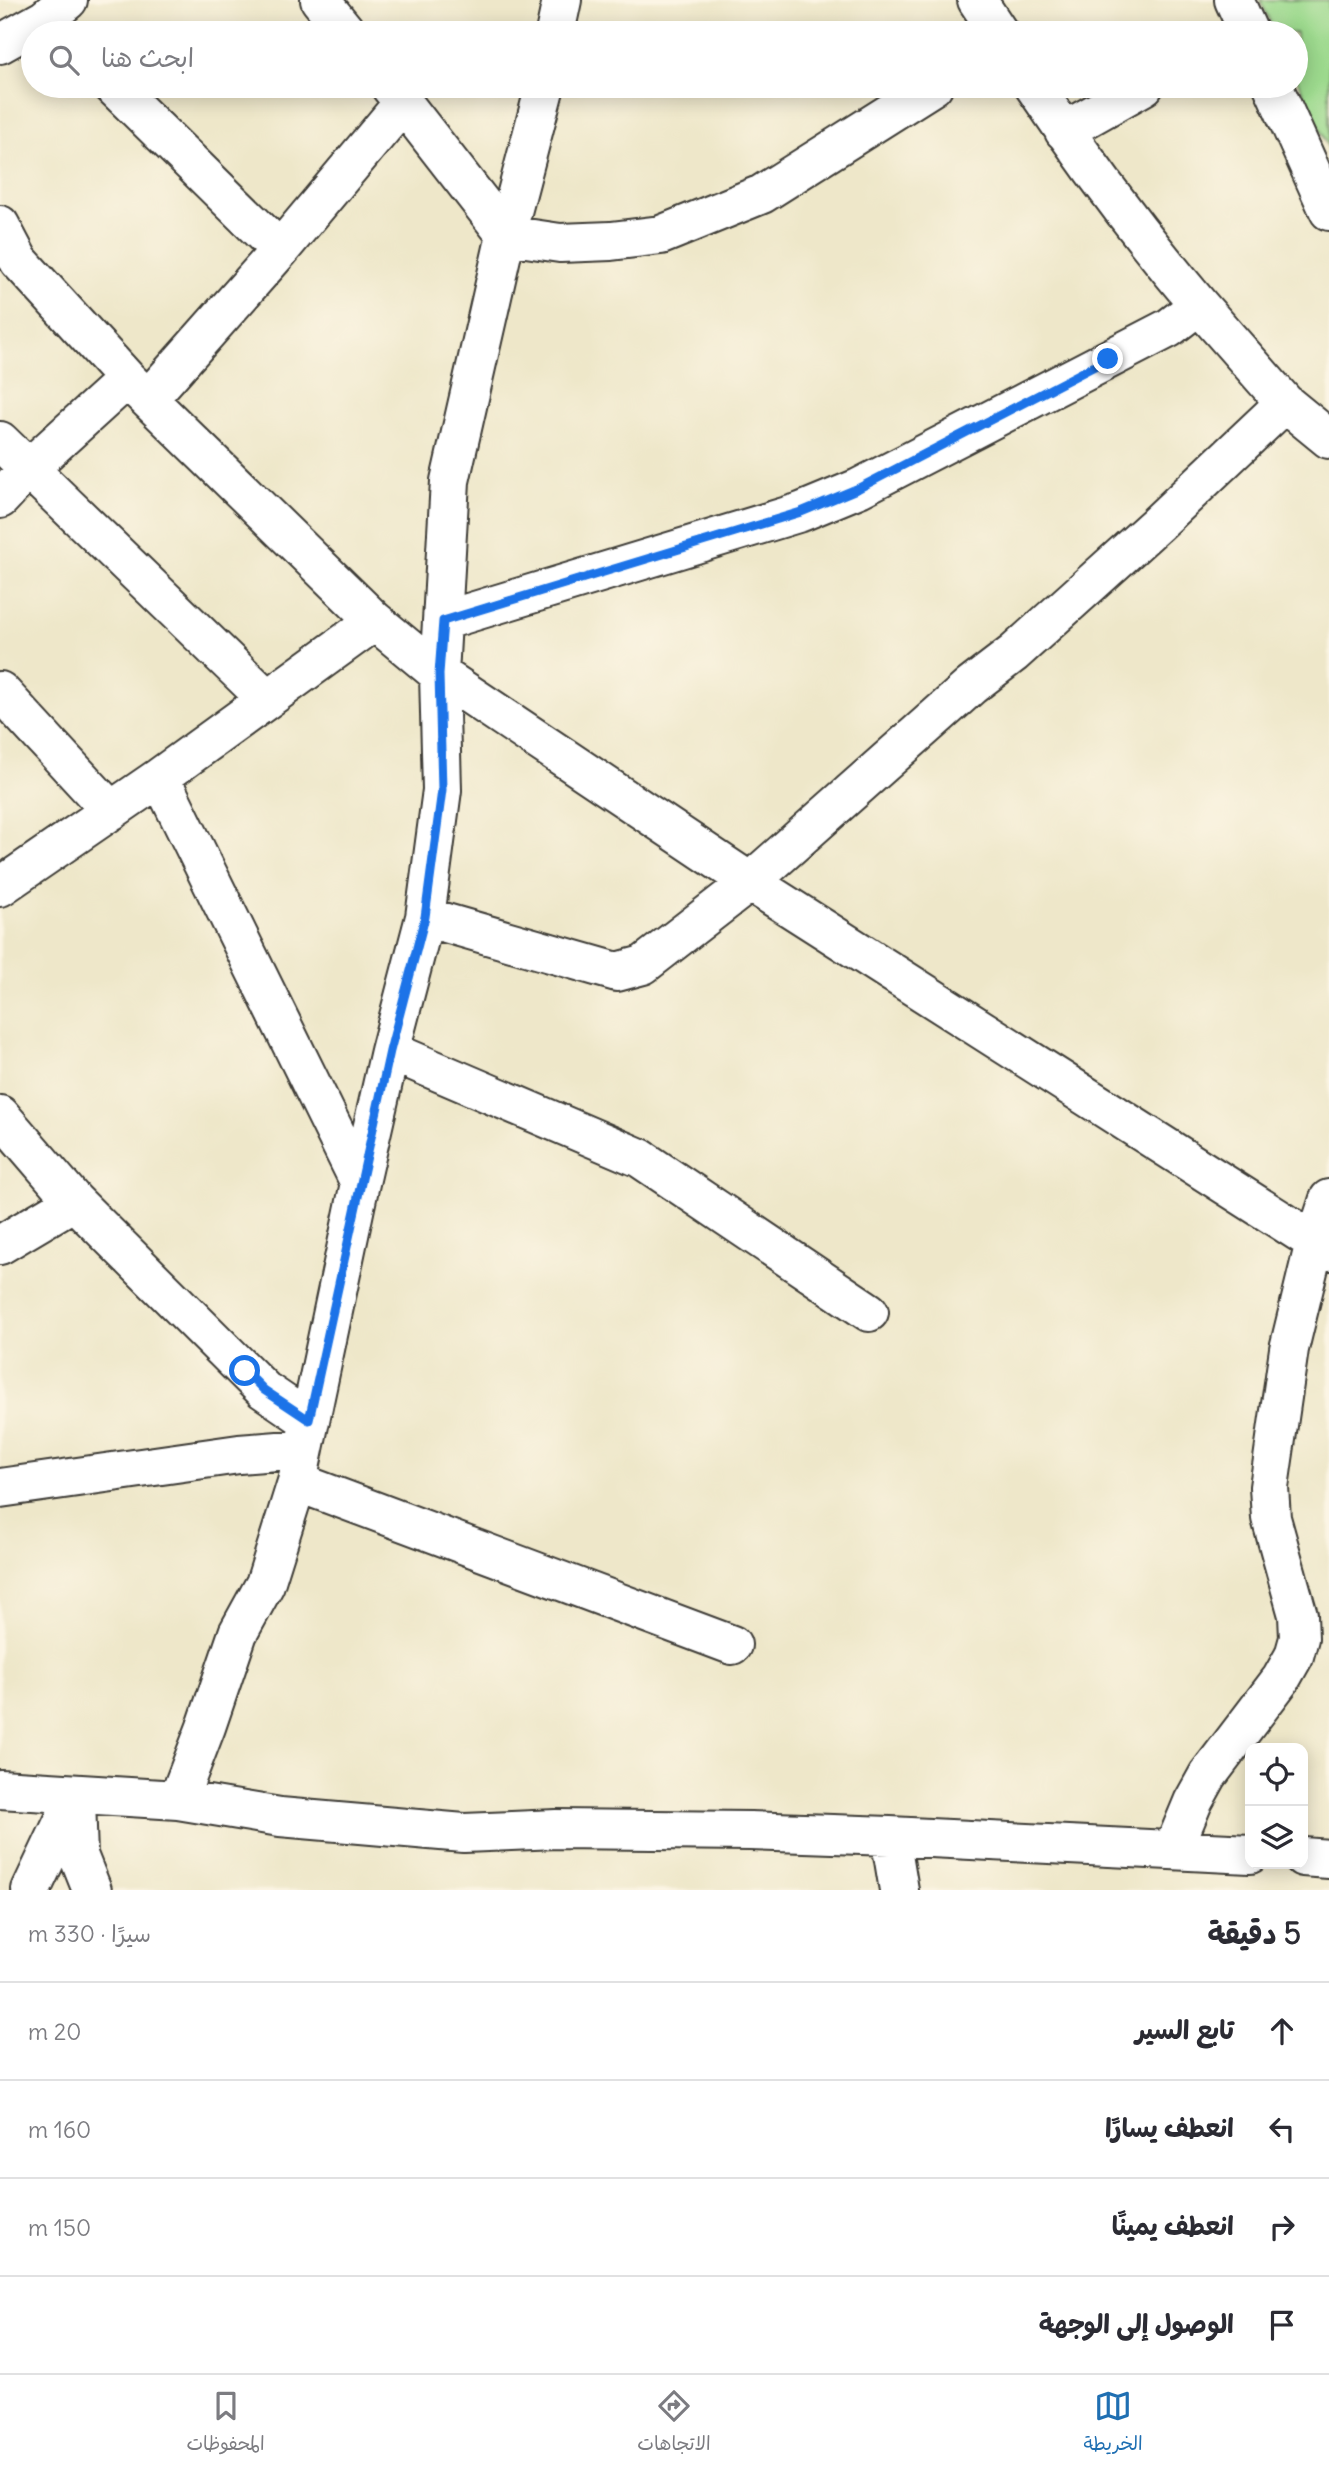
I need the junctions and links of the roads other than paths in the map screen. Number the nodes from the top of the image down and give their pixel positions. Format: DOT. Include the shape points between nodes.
graph roads {
  1 [pos="320,0"];
  2 [pos="562,0"];
  3 [pos="337,21"];
  4 [pos="558,21"];
  5 [pos="21,34"];
  6 [pos="0,44"];
  7 [pos="125,98"];
  8 [pos="394,98"];
  9 [pos="400,98"];
  10 [pos="542,98"];
  11 [pos="914,98"];
  12 [pos="1042,98"];
  13 [pos="1123,98"];
  14 [pos="1278,98"];
  15 [pos="1064,131"];
  16 [pos="1329,211"];
  17 [pos="0,225"];
  18 [pos="506,235"];
  19 [pos="280,250"];
  20 [pos="1199,305"];
  21 [pos="138,389"];
  22 [pos="1285,403"];
  23 [pos="1329,439"];
  24 [pos="0,441"];
  25 [pos="29,468"];
  26 [pos="0,499"];
  27 [pos="375,621"];
  28 [pos="443,621"];
  29 [pos="439,674"];
  30 [pos="0,691"];
  31 [pos="267,699"];
  32 [pos="160,777"];
  33 [pos="111,811"];
  34 [pos="750,882"];
  35 [pos="0,887"];
  36 [pos="425,917"];
  37 [pos="390,1051"];
  38 [pos="0,1115"];
  39 [pos="360,1183"];
  40 [pos="1329,1199"];
  41 [pos="74,1201"];
  42 [pos="0,1245"];
  43 [pos="1322,1247"];
  44 [pos="869,1312"];
  45 [pos="303,1451"];
  46 [pos="0,1488"];
  47 [pos="732,1645"];
  48 [pos="0,1789"];
  49 [pos="76,1795"];
  50 [pos="178,1800"];
  51 [pos="890,1836"];
  52 [pos="1173,1850"];
  53 [pos="1245,1854"];
  54 [pos="1308,1857"];
  55 [pos="1329,1859"];
  56 [pos="31,1890"];
  57 [pos="92,1890"];
  58 [pos="899,1890"];
  1 -- 3 [label="street"];
  2 -- 4 [label="street"];
  5 -- 6 [label="street"];
  7 -- 19 [label="street"];
  8 -- 19 [label="street"];
  9 -- 18 [label="street"];
  10 -- 18 [label="street"];
  11 -- 18 [label="street" via="762,194 662,234 560,243"];
  12 -- 15 [label="street"];
  13 -- 15 [label="street"];
  14 -- 16 [label="street"];
  15 -- 20 [label="street"];
  17 -- 21 [label="street" via="19,261"];
  18 -- 28 [label="street" via="450,481"];
  19 -- 21 [label="street"];
  20 -- 22 [label="street"];
  20 -- 28 [label="street" via="1168,328 859,488 788,516"];
  21 -- 25 [label="street"];
  21 -- 27 [label="street"];
  22 -- 23 [label="street"];
  22 -- 34 [label="street" via="1014,653"];
  24 -- 25 [label="street"];
  25 -- 26 [label="street"];
  25 -- 31 [label="street"];
  27 -- 29 [label="street"];
  27 -- 31 [label="street"];
  28 -- 29 [label="street"];
  29 -- 34 [label="street"];
  29 -- 36 [label="street" via="442,790"];
  30 -- 33 [label="street"];
  31 -- 32 [label="street"];
  32 -- 33 [label="street"];
  32 -- 39 [label="street"];
  33 -- 35 [label="street"];
  34 -- 36 [label="street" via="643,965 617,972"];
  34 -- 43 [label="street"];
  36 -- 37 [label="street"];
  37 -- 39 [label="street"];
  37 -- 44 [label="street" via="640,1158"];
  38 -- 41 [label="street"];
  39 -- 45 [label="street"];
  40 -- 43 [label="street"];
  41 -- 42 [label="street"];
  41 -- 45 [label="street" via="264,1390"];
  43 -- 52 [label="street" via="1289,1349 1269,1487 1271,1518 1300,1638 1281,1679 1208,1775"];
  45 -- 46 [label="street" via="239,1454"];
  45 -- 47 [label="street"];
  45 -- 50 [label="street" via="265,1584 237,1633"];
  48 -- 49 [label="street"];
  49 -- 50 [label="street"];
  49 -- 56 [label="street"];
  49 -- 57 [label="street" via="78,1855"];
  50 -- 51 [label="street" via="281,1817 464,1833 556,1829"];
  51 -- 52 [label="street"];
  51 -- 58 [label="street"];
  52 -- 53 [label="street"];
  54 -- 55 [label="street"];
}
